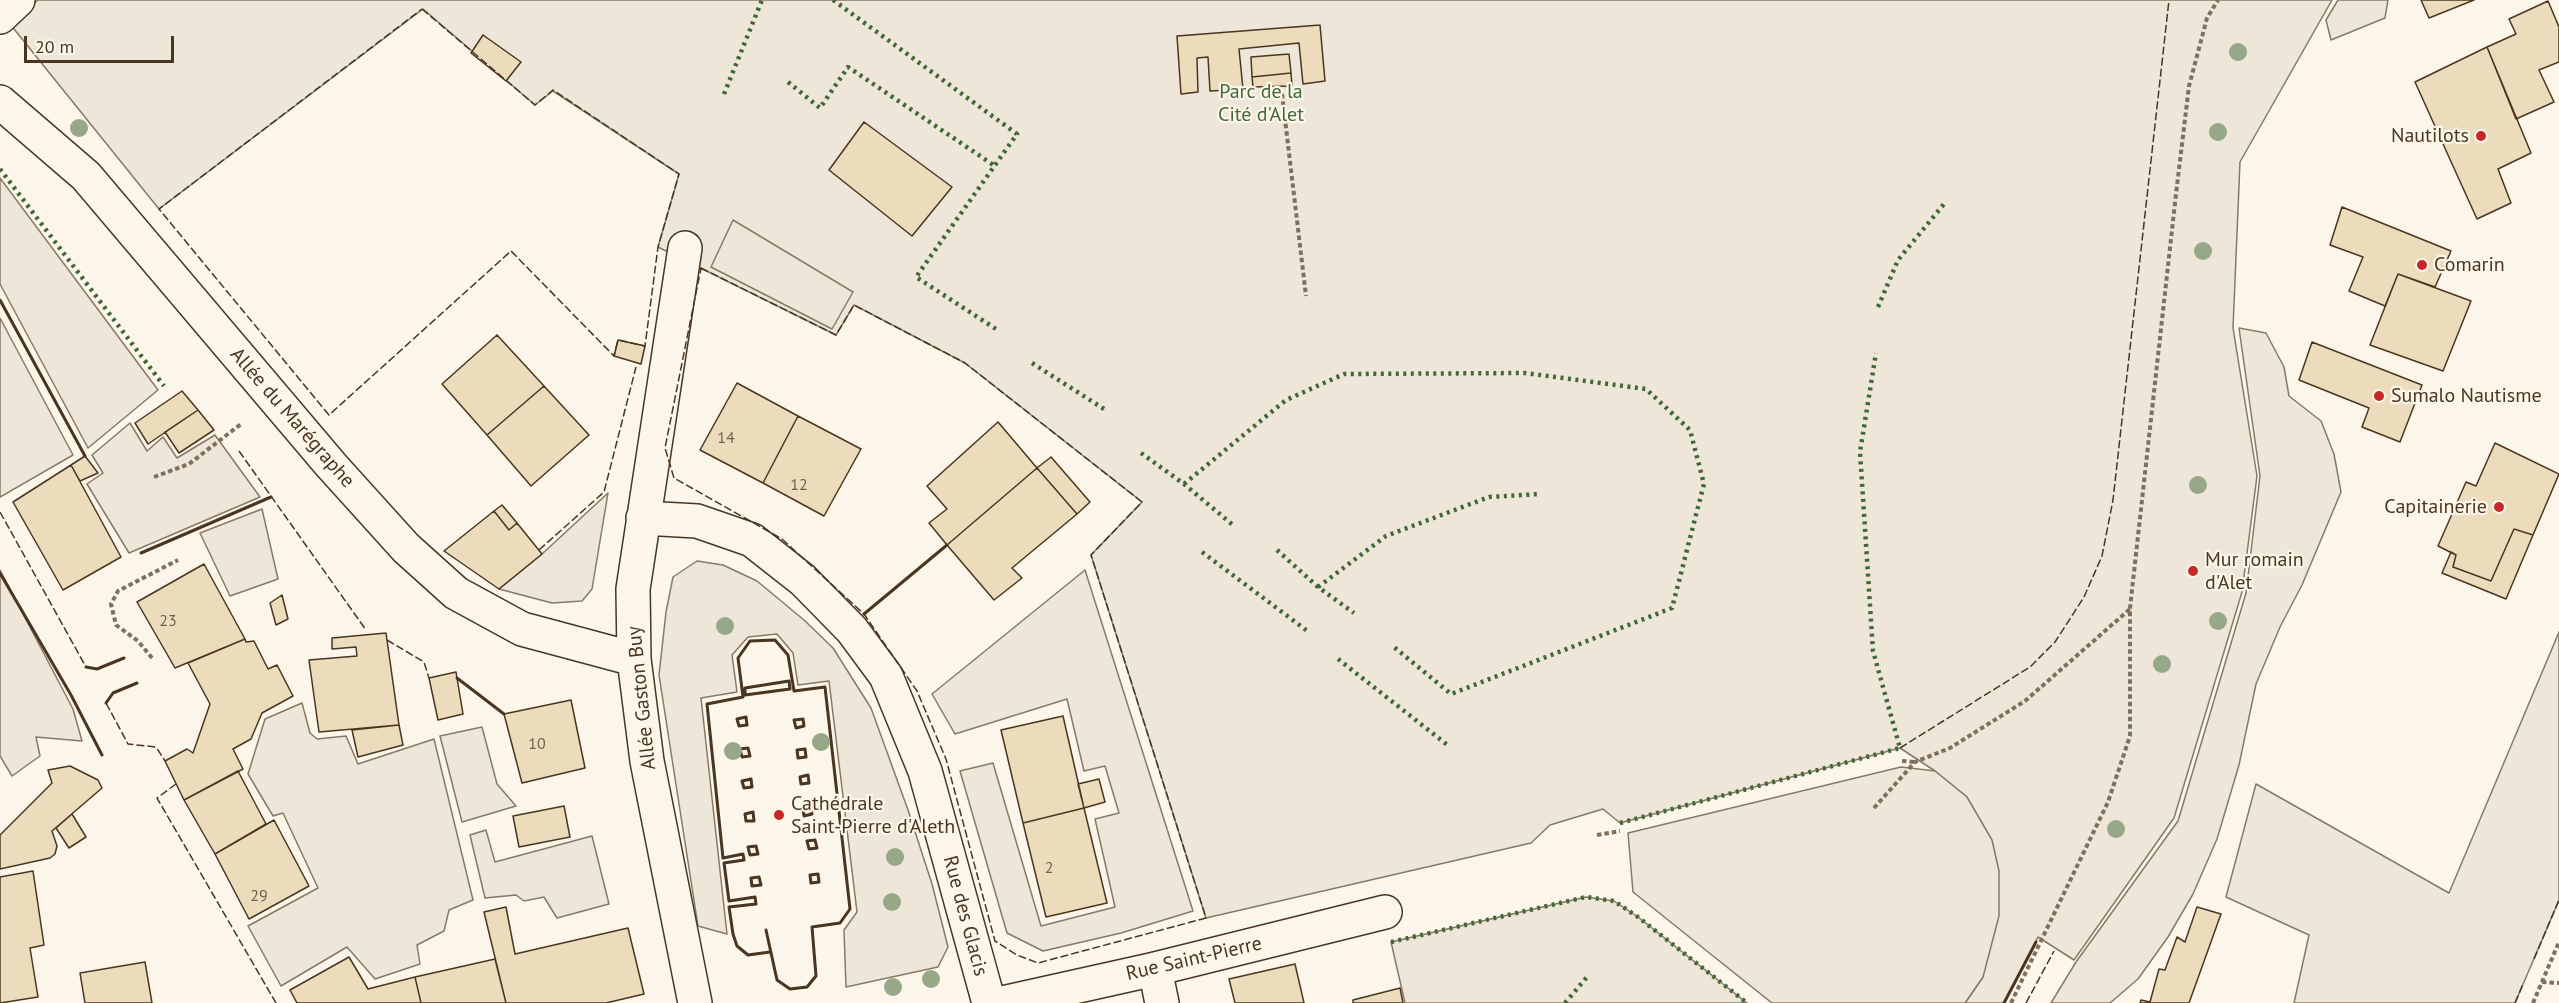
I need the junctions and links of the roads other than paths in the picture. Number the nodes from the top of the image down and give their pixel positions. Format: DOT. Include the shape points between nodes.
graph roads {
  1 [pos="18,0"];
  2 [pos="0,17"];
  3 [pos="0,102"];
  4 [pos="685,248"];
  5 [pos="643,518"];
  6 [pos="634,659"];
  7 [pos="1385,912"];
  8 [pos="1155,969"];
  9 [pos="695,1003"];
  10 [pos="989,1003"];
  11 [pos="1002,1003"];
  12 [pos="1162,1003"];
  1 -- 2 [label="street"];
  3 -- 6 [label="street, Allée du Marégraphe" via="86,176 406,548 456,593 522,629"];
  4 -- 5 [label="street, Allée Gaston Buy"];
  5 -- 6 [label="street, Allée Gaston Buy" via="633,589"];
  5 -- 10 [label="street, Rue des Glacis" via="696,521 752,540 802,580 852,630 886,676 925,771"];
  6 -- 9 [label="street, Allée Gaston Buy" via="646,761"];
  7 -- 8 [label="street, Rue Saint-Pierre"];
  8 -- 11 [label="street, Rue Saint-Pierre"];
  8 -- 12 [label="street"];
}
